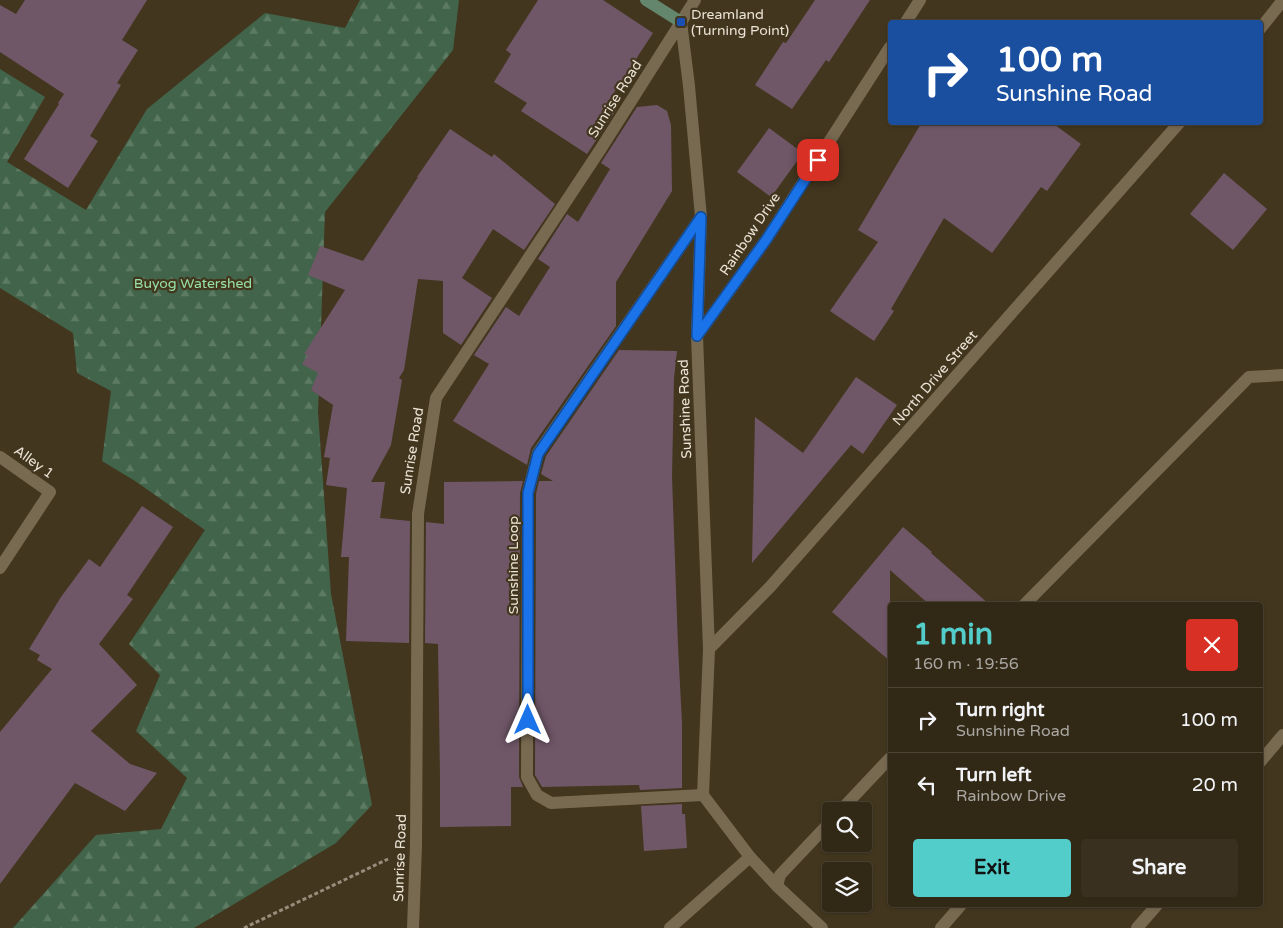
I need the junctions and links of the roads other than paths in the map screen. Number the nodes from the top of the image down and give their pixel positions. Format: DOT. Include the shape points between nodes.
graph roads {
  1 [pos="646,0"];
  2 [pos="695,0"];
  3 [pos="920,0"];
  4 [pos="1283,0"];
  5 [pos="907,20"];
  6 [pos="681,22"];
  7 [pos="1263,24"];
  8 [pos="888,50"];
  9 [pos="1177,125"];
  10 [pos="701,217"];
  11 [pos="697,336"];
  12 [pos="1283,375"];
  13 [pos="0,457"];
  14 [pos="0,568"];
  15 [pos="1027,602"];
  16 [pos="709,649"];
  17 [pos="1283,735"];
  18 [pos="1263,758"];
  19 [pos="888,760"];
  20 [pos="703,795"];
  21 [pos="848,802"];
  22 [pos="822,831"];
  23 [pos="750,857"];
  24 [pos="777,886"];
  25 [pos="959,907"];
  26 [pos="1155,907"];
  27 [pos="413,928"];
  28 [pos="670,928"];
  29 [pos="822,928"];
  30 [pos="941,928"];
  31 [pos="1137,928"];
  1 -- 6 [label="street"];
  2 -- 6 [label="street, Sunrise Road"];
  3 -- 5 [label="street"];
  4 -- 7 [label="street"];
  6 -- 10 [label="street, Sunshine Road"];
  6 -- 27 [label="street, Sunrise Road" via="436,398 418,514"];
  8 -- 11 [label="street, Rainbow Drive" via="766,240"];
  9 -- 16 [label="street, North Drive Street" via="770,588"];
  10 -- 11 [label="street, Sunshine Road"];
  10 -- 20 [label="street, Sunshine Loop" via="538,454 528,493 527,777 537,795 551,803"];
  11 -- 16 [label="street, Sunshine Road"];
  12 -- 15 [label="street" via="1249,377"];
  13 -- 14 [label="street, Alley 1" via="50,492"];
  16 -- 20 [label="street, Sunshine Road"];
  17 -- 18 [label="street"];
  19 -- 21 [label="street"];
  20 -- 23 [label="street"];
  22 -- 24 [label="street" via="780,875"];
  23 -- 24 [label="street"];
  23 -- 28 [label="street"];
  24 -- 29 [label="street"];
  25 -- 30 [label="street"];
  26 -- 31 [label="street"];
}
